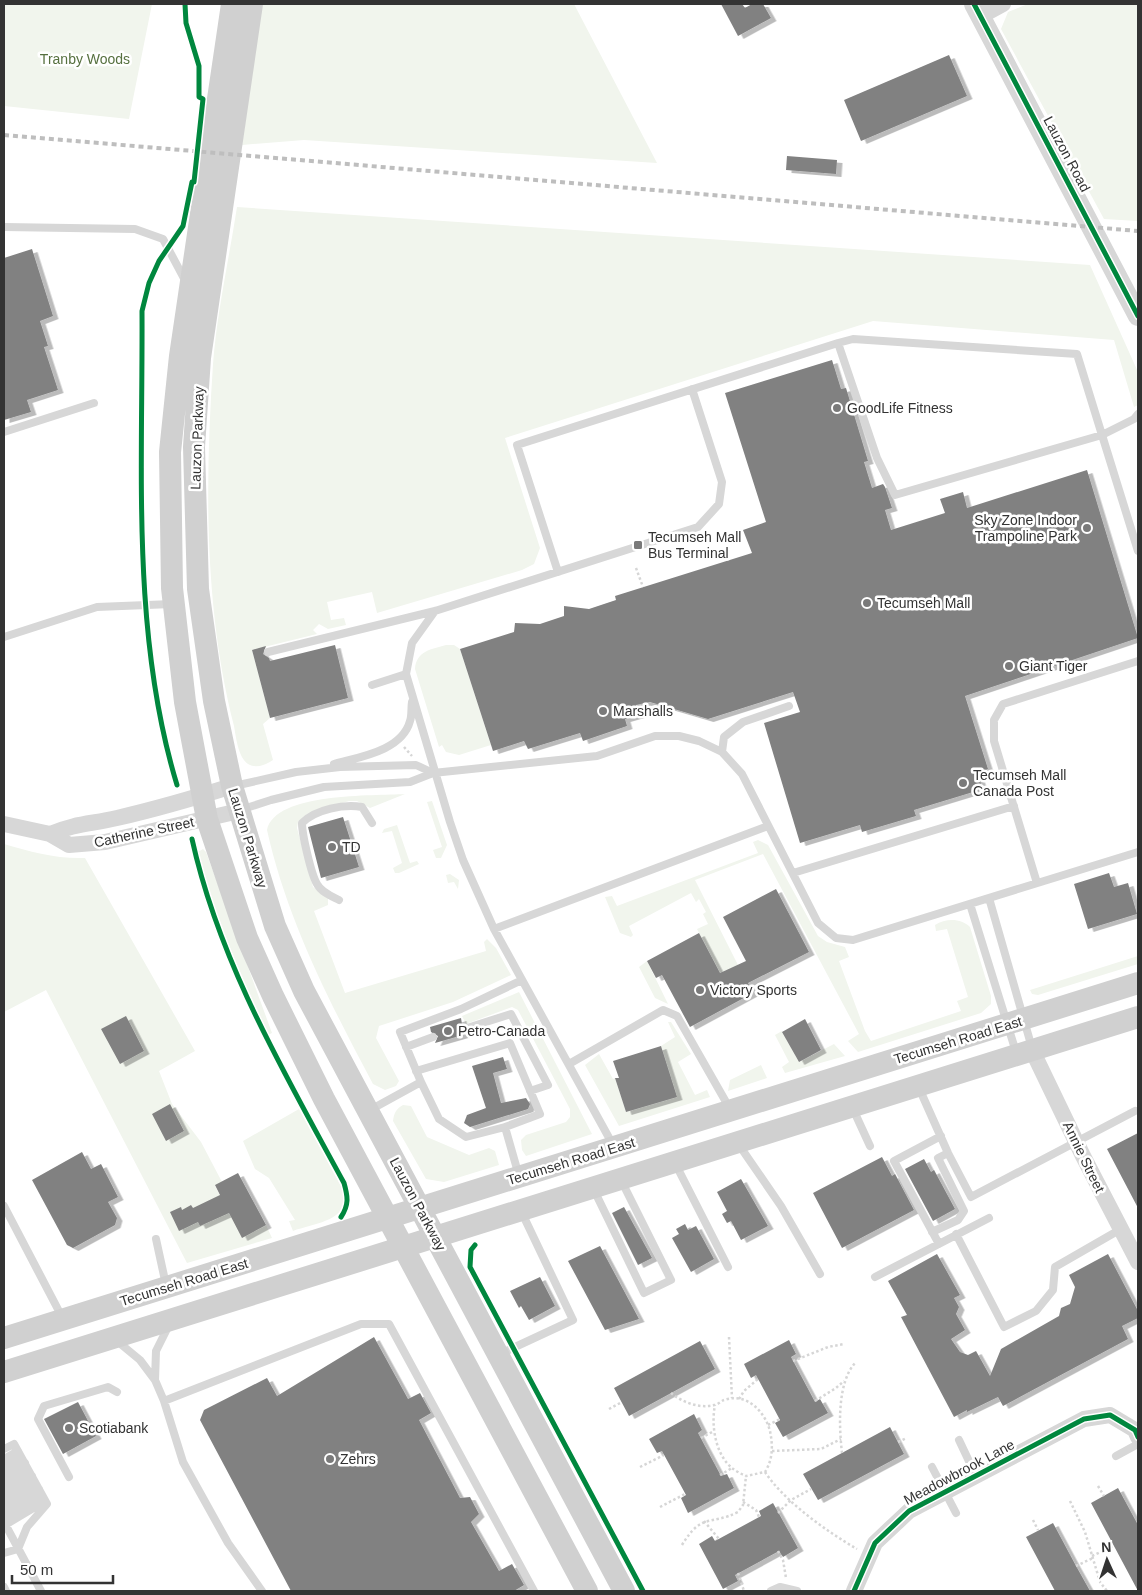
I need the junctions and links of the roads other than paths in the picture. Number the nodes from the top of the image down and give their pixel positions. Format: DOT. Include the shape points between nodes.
graph roads {
  1 [pos="232,4"];
  2 [pos="252,4"];
  3 [pos="1003,4"];
  4 [pos="978,10"];
  5 [pos="4,227"];
  6 [pos="190,290"];
  7 [pos="1138,316"];
  8 [pos="838,343"];
  9 [pos="692,389"];
  10 [pos="94,403"];
  11 [pos="1137,417"];
  12 [pos="4,432"];
  13 [pos="1102,435"];
  14 [pos="1138,551"];
  15 [pos="558,572"];
  16 [pos="173,604"];
  17 [pos="435,611"];
  18 [pos="4,637"];
  19 [pos="268,652"];
  20 [pos="1138,661"];
  21 [pos="406,674"];
  22 [pos="372,684"];
  23 [pos="412,697"];
  24 [pos="789,706"];
  25 [pos="722,752"];
  26 [pos="316,770"];
  27 [pos="433,773"];
  28 [pos="232,786"];
  29 [pos="203,795"];
  30 [pos="1014,806"];
  31 [pos="238,811"];
  32 [pos="208,819"];
  33 [pos="372,823"];
  34 [pos="4,824"];
  35 [pos="768,826"];
  36 [pos="50,834"];
  37 [pos="1138,852"];
  38 [pos="792,873"];
  39 [pos="1037,883"];
  40 [pos="989,898"];
  41 [pos="339,900"];
  42 [pos="970,904"];
  43 [pos="494,929"];
  44 [pos="522,980"];
  45 [pos="1138,983"];
  46 [pos="1137,1020"];
  47 [pos="1016,1022"];
  48 [pos="464,1029"];
  49 [pos="433,1037"];
  50 [pos="406,1047"];
  51 [pos="1025,1053"];
  52 [pos="569,1064"];
  53 [pos="416,1071"];
  54 [pos="420,1082"];
  55 [pos="918,1086"];
  56 [pos="530,1091"];
  57 [pos="852,1107"];
  58 [pos="369,1111"];
  59 [pos="731,1111"];
  60 [pos="1135,1111"];
  61 [pos="505,1127"];
  62 [pos="940,1136"];
  63 [pos="1076,1142"];
  64 [pos="738,1143"];
  65 [pos="870,1146"];
  66 [pos="614,1147"];
  67 [pos="948,1153"];
  68 [pos="675,1163"];
  69 [pos="520,1177"];
  70 [pos="622,1180"];
  71 [pos="593,1189"];
  72 [pos="4,1206"];
  73 [pos="420,1208"];
  74 [pos="521,1211"];
  75 [pos="388,1218"];
  76 [pos="989,1218"];
  77 [pos="1121,1229"];
  78 [pos="932,1232"];
  79 [pos="956,1234"];
  80 [pos="436,1238"];
  81 [pos="156,1239"];
  82 [pos="939,1244"];
  83 [pos="405,1248"];
  84 [pos="1138,1262"];
  85 [pos="728,1267"];
  86 [pos="820,1274"];
  87 [pos="875,1277"];
  88 [pos="167,1287"];
  89 [pos="64,1320"];
  90 [pos="172,1320"];
  91 [pos="4,1338"];
  92 [pos="114,1338"];
  93 [pos="498,1355"];
  94 [pos="4,1372"];
  95 [pos="155,1380"];
  96 [pos="117,1392"];
  97 [pos="164,1401"];
  98 [pos="1138,1437"];
  99 [pos="959,1440"];
  100 [pos="1138,1444"];
  101 [pos="4,1449"];
  102 [pos="1116,1456"];
  103 [pos="4,1458"];
  104 [pos="4,1466"];
  105 [pos="932,1467"];
  106 [pos="4,1475"];
  107 [pos="32,1476"];
  108 [pos="976,1476"];
  109 [pos="69,1477"];
  110 [pos="4,1483"];
  111 [pos="4,1492"];
  112 [pos="945,1492"];
  113 [pos="4,1500"];
  114 [pos="4,1509"];
  115 [pos="956,1512"];
  116 [pos="4,1521"];
  117 [pos="18,1549"];
  118 [pos="4,1553"];
  119 [pos="4,1587"];
  120 [pos="6,1591"];
  121 [pos="42,1591"];
  122 [pos="262,1591"];
  123 [pos="534,1591"];
  124 [pos="587,1591"];
  125 [pos="624,1591"];
  126 [pos="771,1591"];
  127 [pos="797,1591"];
  128 [pos="854,1591"];
  1 -- 6 [label="main road, Lauzon Parkway"];
  2 -- 28 [label="main road, Lauzon Parkway" via="200,358 194,447 198,589 214,701"];
  3 -- 4 [label="street"];
  4 -- 7 [label="street, Lauzon Road"];
  5 -- 6 [label="lane" via="135,229 144,232 163,239"];
  6 -- 16 [label="main road, Lauzon Parkway" via="170,452"];
  8 -- 9 [label="lane"];
  8 -- 13 [label="lane" via="853,339 1077,354"];
  8 -- 13 [label="lane" via="878,458 895,496"];
  9 -- 15 [label="lane" via="722,482 719,504 698,527"];
  9 -- 15 [label="lane" via="517,445"];
  10 -- 12 [label="lane"];
  11 -- 13 [label="lane"];
  13 -- 14 [label="lane"];
  15 -- 17 [label="lane"];
  16 -- 18 [label="lane" via="97,607"];
  16 -- 29 [label="main road, Lauzon Parkway" via="185,702"];
  17 -- 19 [label="lane"];
  17 -- 21 [label="lane" via="412,643"];
  20 -- 30 [label="lane" via="1003,704 994,720 994,741"];
  21 -- 22 [label="lane"];
  21 -- 23 [label="lane"];
  23 -- 26 [label="lane" via="410,722 398,740 374,753"];
  23 -- 27 [label="lane"];
  24 -- 25 [label="lane" via="743,722 724,737"];
  25 -- 27 [label="lane" via="679,736 655,736 597,756"];
  25 -- 35 [label="lane" via="742,774"];
  26 -- 27 [label="lane" via="416,765"];
  26 -- 28 [label="lane"];
  27 -- 31 [label="lane" via="410,782 324,787"];
  27 -- 43 [label="lane" via="463,860"];
  28 -- 29 [label="street, Catherine Street"];
  28 -- 31 [label="main road, Lauzon Parkway"];
  29 -- 32 [label="main road, Lauzon Parkway"];
  29 -- 36 [label="street, Catherine Street" via="109,820 70,825"];
  30 -- 38 [label="lane"];
  30 -- 39 [label="lane"];
  31 -- 32 [label="street, Catherine Street"];
  31 -- 58 [label="main road, Lauzon Parkway" via="275,926 304,991"];
  32 -- 36 [label="street, Catherine Street" via="105,842 69,844"];
  32 -- 75 [label="main road, Lauzon Parkway" via="247,938 324,1099"];
  33 -- 41 [label="lane" via="362,807 347,805 308,817 302,823 316,884"];
  34 -- 36 [label="street, Catherine Street"];
  35 -- 38 [label="lane"];
  35 -- 43 [label="lane"];
  37 -- 39 [label="lane"];
  38 -- 42 [label="lane" via="818,923 836,938 853,940"];
  39 -- 40 [label="lane"];
  40 -- 42 [label="lane"];
  40 -- 47 [label="lane"];
  42 -- 47 [label="lane"];
  43 -- 44 [label="lane"];
  44 -- 50 [label="lane" via="461,1009 400,1032"];
  44 -- 52 [label="lane"];
  45 -- 47 [label="main road, Tecumseh Road East"];
  46 -- 51 [label="main road"];
  47 -- 51 [label="lane"];
  47 -- 51 [label="lane"];
  47 -- 59 [label="main road, Tecumseh Road East"];
  48 -- 56 [label="lane" via="511,1014 548,1085"];
  49 -- 50 [label="lane"];
  50 -- 53 [label="lane"];
  51 -- 55 [label="main road"];
  51 -- 63 [label="street, Annie Street"];
  52 -- 59 [label="lane" via="663,1010 677,1016"];
  52 -- 66 [label="lane"];
  53 -- 54 [label="lane"];
  53 -- 56 [label="lane" via="510,1043"];
  54 -- 58 [label="lane"];
  54 -- 61 [label="lane" via="439,1119 466,1137"];
  55 -- 57 [label="main road"];
  55 -- 62 [label="lane"];
  56 -- 61 [label="lane" via="540,1114"];
  57 -- 64 [label="main road"];
  57 -- 65 [label="lane"];
  58 -- 73 [label="main road, Lauzon Parkway"];
  59 -- 66 [label="main road, Tecumseh Road East"];
  60 -- 63 [label="lane"];
  61 -- 69 [label="lane"];
  62 -- 67 [label="lane"];
  62 -- 78 [label="lane" via="894,1161"];
  63 -- 67 [label="lane" via="971,1197"];
  63 -- 77 [label="street, Annie Street"];
  64 -- 68 [label="main road"];
  64 -- 86 [label="lane" via="781,1206"];
  66 -- 69 [label="main road, Tecumseh Road East"];
  67 -- 78 [label="lane" via="938,1158 964,1212 958,1220"];
  68 -- 70 [label="main road"];
  68 -- 85 [label="lane"];
  69 -- 73 [label="main road, Tecumseh Road East"];
  70 -- 71 [label="main road"];
  70 -- 71 [label="lane" via="671,1280 644,1293"];
  71 -- 74 [label="main road"];
  72 -- 89 [label="lane"];
  73 -- 75 [label="main road, Tecumseh Road East"];
  73 -- 80 [label="main road, Lauzon Parkway"];
  74 -- 80 [label="main road"];
  74 -- 93 [label="lane" via="573,1320"];
  75 -- 83 [label="main road, Lauzon Parkway"];
  75 -- 88 [label="main road, Tecumseh Road East"];
  76 -- 79 [label="lane"];
  77 -- 79 [label="lane" via="1056,1267 1053,1290 1036,1310 1004,1328"];
  77 -- 84 [label="street, Annie Street"];
  78 -- 82 [label="lane"];
  79 -- 82 [label="lane"];
  80 -- 83 [label="main road"];
  80 -- 93 [label="main road, Lauzon Parkway"];
  81 -- 88 [label="lane"];
  82 -- 87 [label="lane"];
  83 -- 90 [label="main road"];
  83 -- 124 [label="main road, Lauzon Parkway"];
  88 -- 89 [label="main road, Tecumseh Road East"];
  89 -- 91 [label="main road, Tecumseh Road East"];
  90 -- 92 [label="main road"];
  90 -- 95 [label="lane" via="156,1351"];
  92 -- 94 [label="main road"];
  92 -- 95 [label="lane" via="140,1360"];
  93 -- 125 [label="main road, Lauzon Parkway"];
  95 -- 97 [label="lane"];
  96 -- 109 [label="lane" via="108,1387 44,1406 38,1419"];
  97 -- 122 [label="lane" via="183,1462 228,1543"];
  97 -- 123 [label="lane" via="361,1324 389,1324"];
  98 -- 108 [label="street, Meadowbrook Lane" via="1134,1430 1110,1415 1084,1419"];
  99 -- 108 [label="lane"];
  100 -- 102 [label="lane"];
  101 -- 107 [label="lane" via="14,1444"];
  103 -- 107 [label="lane"];
  104 -- 107 [label="lane"];
  105 -- 112 [label="lane"];
  106 -- 107 [label="lane"];
  107 -- 110 [label="lane"];
  107 -- 111 [label="lane"];
  107 -- 113 [label="lane"];
  107 -- 114 [label="lane"];
  107 -- 116 [label="lane"];
  107 -- 117 [label="lane" via="47,1504 27,1527"];
  108 -- 112 [label="street, Meadowbrook Lane"];
  112 -- 115 [label="lane"];
  112 -- 128 [label="street, Meadowbrook Lane" via="909,1511 875,1543"];
  116 -- 117 [label="lane"];
  117 -- 118 [label="lane"];
  117 -- 121 [label="lane"];
  119 -- 120 [label="lane"];
  126 -- 127 [label="lane" via="780,1587"];
}
